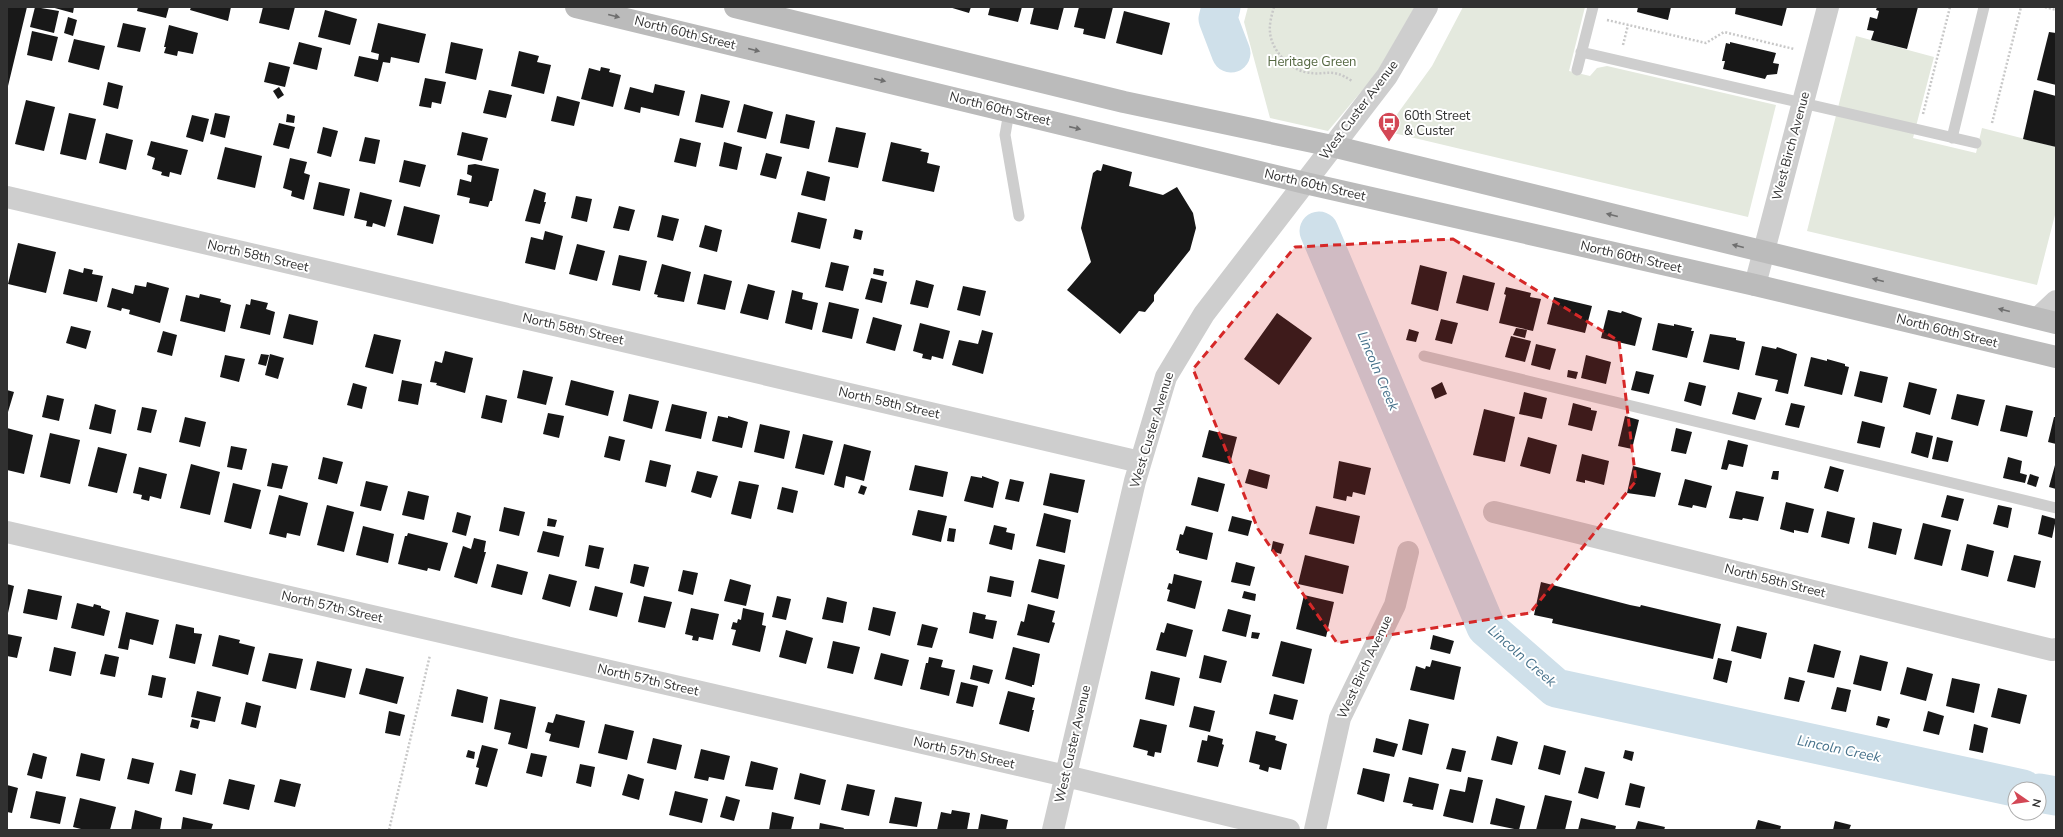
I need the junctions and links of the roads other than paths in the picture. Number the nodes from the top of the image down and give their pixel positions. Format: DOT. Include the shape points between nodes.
graph roads {
  1 [pos="576,7"];
  2 [pos="735,7"];
  3 [pos="1427,7"];
  4 [pos="1828,7"];
  5 [pos="1984,7"];
  6 [pos="1592,11"];
  7 [pos="1581,52"];
  8 [pos="1577,70"];
  9 [pos="1803,102"];
  10 [pos="1009,112"];
  11 [pos="1952,138"];
  12 [pos="1976,143"];
  13 [pos="1332,146"];
  14 [pos="1305,183"];
  15 [pos="7,197"];
  16 [pos="1019,216"];
  17 [pos="1763,252"];
  18 [pos="1755,285"];
  19 [pos="2056,301"];
  20 [pos="2047,320"];
  21 [pos="1424,356"];
  22 [pos="2056,357"];
  23 [pos="1140,462"];
  24 [pos="2056,508"];
  25 [pos="1494,512"];
  26 [pos="7,532"];
  27 [pos="1408,552"];
  28 [pos="2056,649"];
  29 [pos="1066,776"];
  30 [pos="1053,830"];
  31 [pos="1289,830"];
  32 [pos="1315,830"];
  1 -- 10 [label="main road, North 60th Street, one-way"];
  2 -- 13 [label="main road" via="1124,102"];
  3 -- 13 [label="street, West Custer Avenue" via="1387,76"];
  4 -- 9 [label="street, West Birch Avenue"];
  5 -- 11 [label="lane"];
  6 -- 7 [label="lane"];
  7 -- 8 [label="lane"];
  7 -- 9 [label="lane"];
  9 -- 11 [label="lane"];
  9 -- 17 [label="street, West Birch Avenue"];
  10 -- 14 [label="main road, North 60th Street, one-way"];
  10 -- 16 [label="lane" via="1005,135"];
  11 -- 12 [label="lane"];
  13 -- 14 [label="street, West Custer Avenue"];
  17 -- 13 [label="main road, one-way"];
  14 -- 18 [label="main road, North 60th Street"];
  14 -- 23 [label="street, West Custer Avenue" via="1204,314 1166,377"];
  15 -- 23 [label="street, North 58th Street"];
  17 -- 18 [label="street, West Birch Avenue"];
  20 -- 17 [label="main road, one-way"];
  18 -- 22 [label="main road, North 60th Street"];
  19 -- 20 [label="street"];
  21 -- 24 [label="lane"];
  23 -- 29 [label="street, West Custer Avenue"];
  25 -- 28 [label="street, North 58th Street"];
  26 -- 29 [label="street, North 57th Street"];
  27 -- 32 [label="street, West Birch Avenue" via="1395,605 1340,718"];
  29 -- 30 [label="street, West Custer Avenue"];
  29 -- 31 [label="street, North 57th Street"];
}
